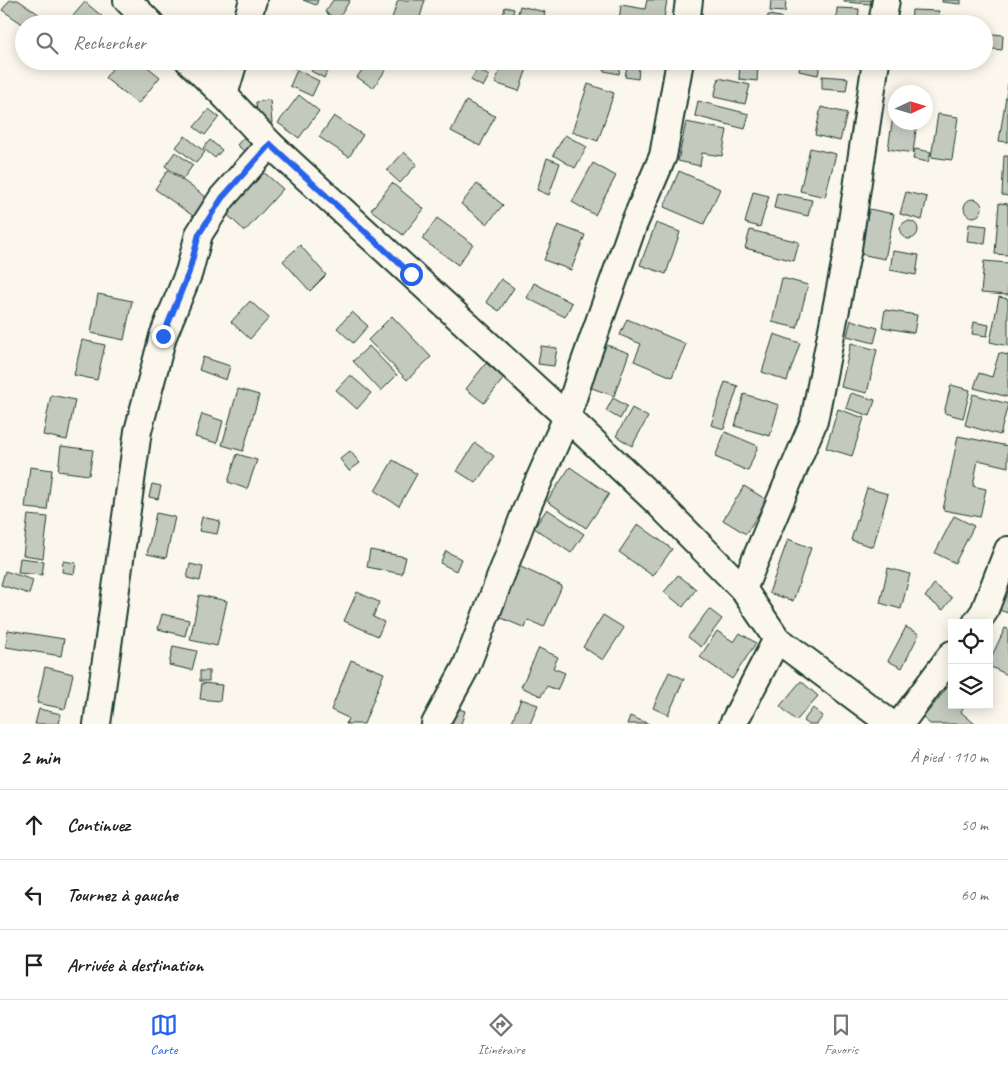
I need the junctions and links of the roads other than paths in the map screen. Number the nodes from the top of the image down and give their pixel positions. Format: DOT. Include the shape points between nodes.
graph roads {
  1 [pos="127,0"];
  2 [pos="253,0"];
  3 [pos="689,0"];
  4 [pos="886,0"];
  5 [pos="142,15"];
  6 [pos="249,15"];
  7 [pos="687,15"];
  8 [pos="884,15"];
  9 [pos="198,70"];
  10 [pos="231,70"];
  11 [pos="679,70"];
  12 [pos="875,70"];
  13 [pos="224,95"];
  14 [pos="270,144"];
  15 [pos="567,417"];
  16 [pos="1008,550"];
  17 [pos="743,589"];
  18 [pos="979,619"];
  19 [pos="777,639"];
  20 [pos="948,659"];
  21 [pos="97,724"];
  22 [pos="435,724"];
  23 [pos="734,724"];
  24 [pos="891,724"];
  25 [pos="900,724"];
  1 -- 5 [label="street"];
  2 -- 6 [label="street"];
  3 -- 7 [label="street"];
  4 -- 8 [label="street"];
  9 -- 13 [label="street"];
  10 -- 13 [label="street"];
  11 -- 15 [label="street" via="663,156 633,226"];
  12 -- 17 [label="street" via="848,248 814,421"];
  13 -- 14 [label="street"];
  14 -- 15 [label="street"];
  14 -- 21 [label="street" via="222,198 199,234 189,272 163,336 138,431"];
  15 -- 17 [label="street"];
  15 -- 22 [label="street" via="528,505 466,667"];
  16 -- 18 [label="street"];
  17 -- 19 [label="street"];
  19 -- 23 [label="street"];
  19 -- 24 [label="street"];
  20 -- 25 [label="street"];
}
